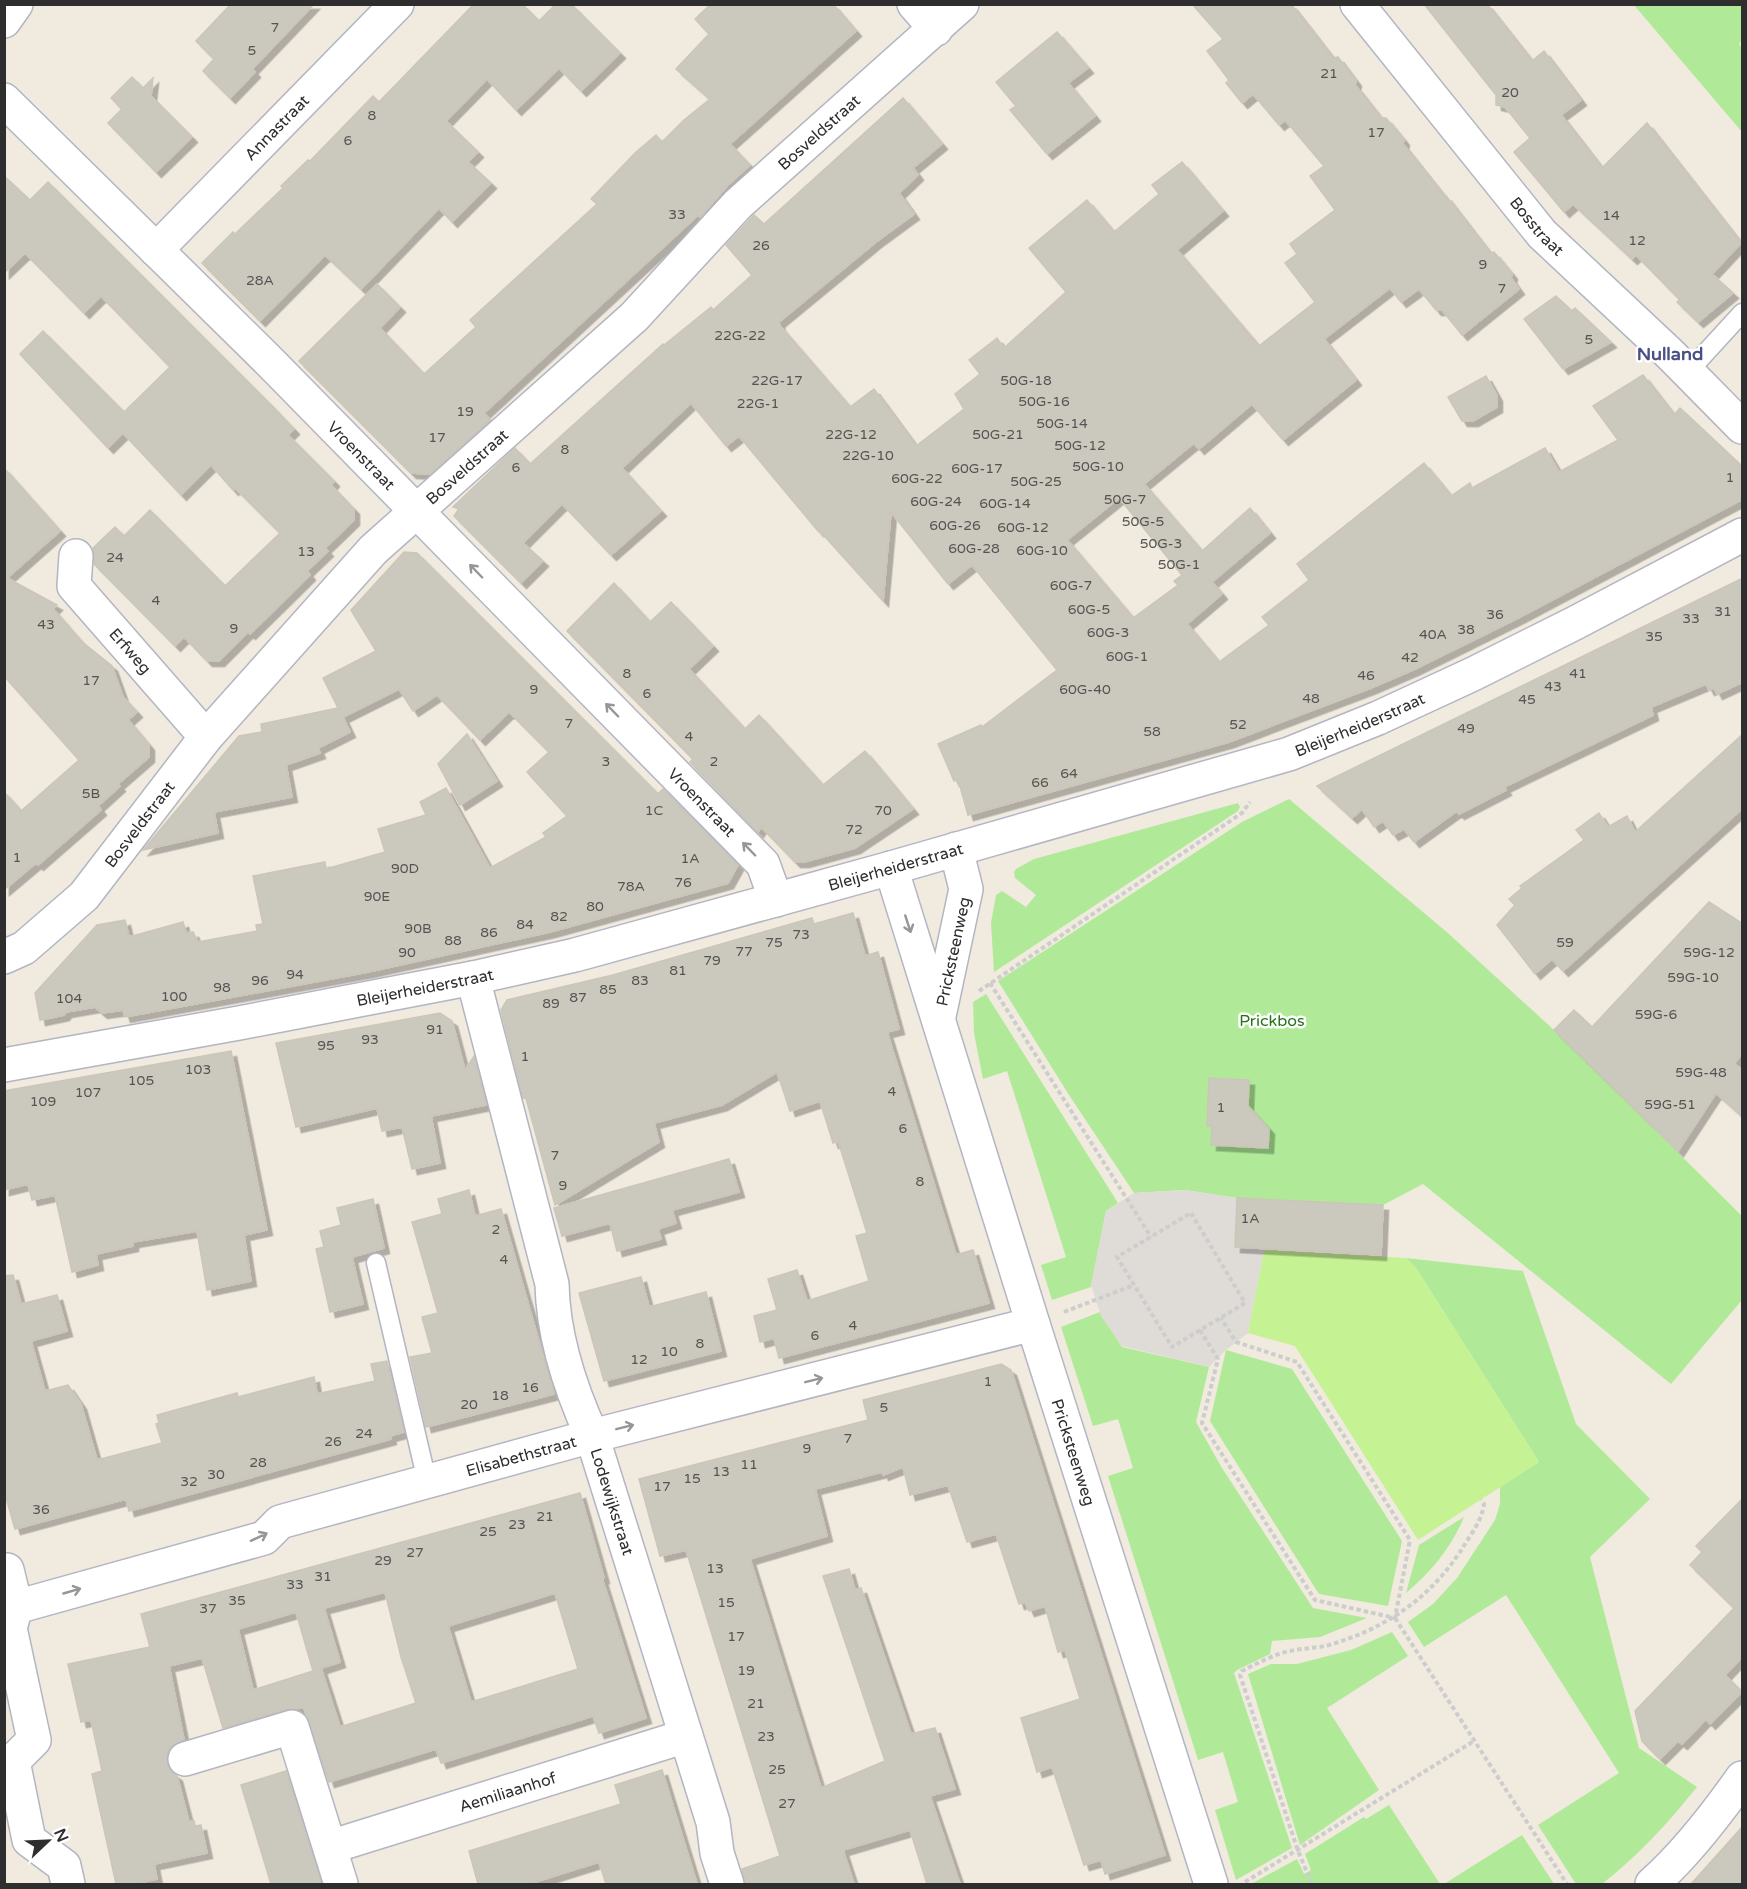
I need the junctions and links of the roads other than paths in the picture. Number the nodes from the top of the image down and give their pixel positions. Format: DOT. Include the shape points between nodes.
graph roads {
  1 [pos="16,4"];
  2 [pos="397,4"];
  3 [pos="914,4"];
  4 [pos="962,4"];
  5 [pos="1357,4"];
  6 [pos="4,21"];
  7 [pos="936,29"];
  8 [pos="4,100"];
  9 [pos="156,250"];
  10 [pos="1743,313"];
  11 [pos="1688,372"];
  12 [pos="1743,427"];
  13 [pos="417,511"];
  14 [pos="1743,535"];
  15 [pos="76,556"];
  16 [pos="206,737"];
  17 [pos="956,849"];
  18 [pos="891,868"];
  19 [pos="776,900"];
  20 [pos="4,957"];
  21 [pos="473,978"];
  22 [pos="938,1018"];
  23 [pos="4,1065"];
  24 [pos="376,1263"];
  25 [pos="1033,1324"];
  26 [pos="592,1436"];
  27 [pos="427,1481"];
  28 [pos="4,1570"];
  29 [pos="10,1621"];
  30 [pos="686,1736"];
  31 [pos="185,1759"];
  32 [pos="1743,1778"];
  33 [pos="330,1847"];
  34 [pos="68,1884"];
  35 [pos="341,1884"];
  36 [pos="727,1884"];
  37 [pos="1211,1884"];
  38 [pos="1652,1884"];
  1 -- 6 [label="street"];
  2 -- 9 [label="street, Annastraat"];
  3 -- 7 [label="street"];
  4 -- 7 [label="street, Bosveldstraat"];
  5 -- 11 [label="street, Bosstraat" via="1542,234"];
  7 -- 13 [label="street, Bosveldstraat" via="738,204 634,316"];
  8 -- 9 [label="street, Vroenstraat"];
  9 -- 13 [label="street, Vroenstraat"];
  10 -- 11 [label="lane"];
  11 -- 12 [label="street, Bosstraat"];
  13 -- 16 [label="street, Bosveldstraat" via="373,550"];
  19 -- 13 [label="street, Vroenstraat, one-way" via="764,864"];
  14 -- 17 [label="street, Bleijerheiderstraat" via="1473,674 1289,754"];
  15 -- 16 [label="street, Erfweg" via="74,586"];
  16 -- 20 [label="street, Bosveldstraat" via="84,896 24,948"];
  17 -- 18 [label="street, Bleijerheiderstraat"];
  17 -- 22 [label="street, Pricksteenweg" via="966,889"];
  18 -- 19 [label="street, Bleijerheiderstraat"];
  18 -- 22 [label="street, Pricksteenweg, one-way"];
  19 -- 21 [label="street, Bleijerheiderstraat" via="574,956"];
  21 -- 23 [label="street, Bleijerheiderstraat"];
  21 -- 26 [label="street, Lodewijkstraat" via="552,1284 553,1314 574,1396"];
  22 -- 25 [label="street, Pricksteenweg"];
  24 -- 27 [label="lane"];
  26 -- 25 [label="street, Elisabethstraat, one-way"];
  25 -- 37 [label="street, Pricksteenweg"];
  26 -- 27 [label="street, Elisabethstraat"];
  26 -- 30 [label="street, Lodewijkstraat"];
  29 -- 27 [label="street, Elisabethstraat, one-way" via="264,1538 280,1522"];
  28 -- 29 [label="street"];
  29 -- 34 [label="street" via="34,1740 13,1761 29,1840 64,1866"];
  30 -- 33 [label="street, Aemiliaanhof"];
  30 -- 36 [label="street, Lodewijkstraat" via="713,1822"];
  31 -- 33 [label="street" via="292,1727"];
  32 -- 38 [label="street"];
  33 -- 35 [label="street"];
}
